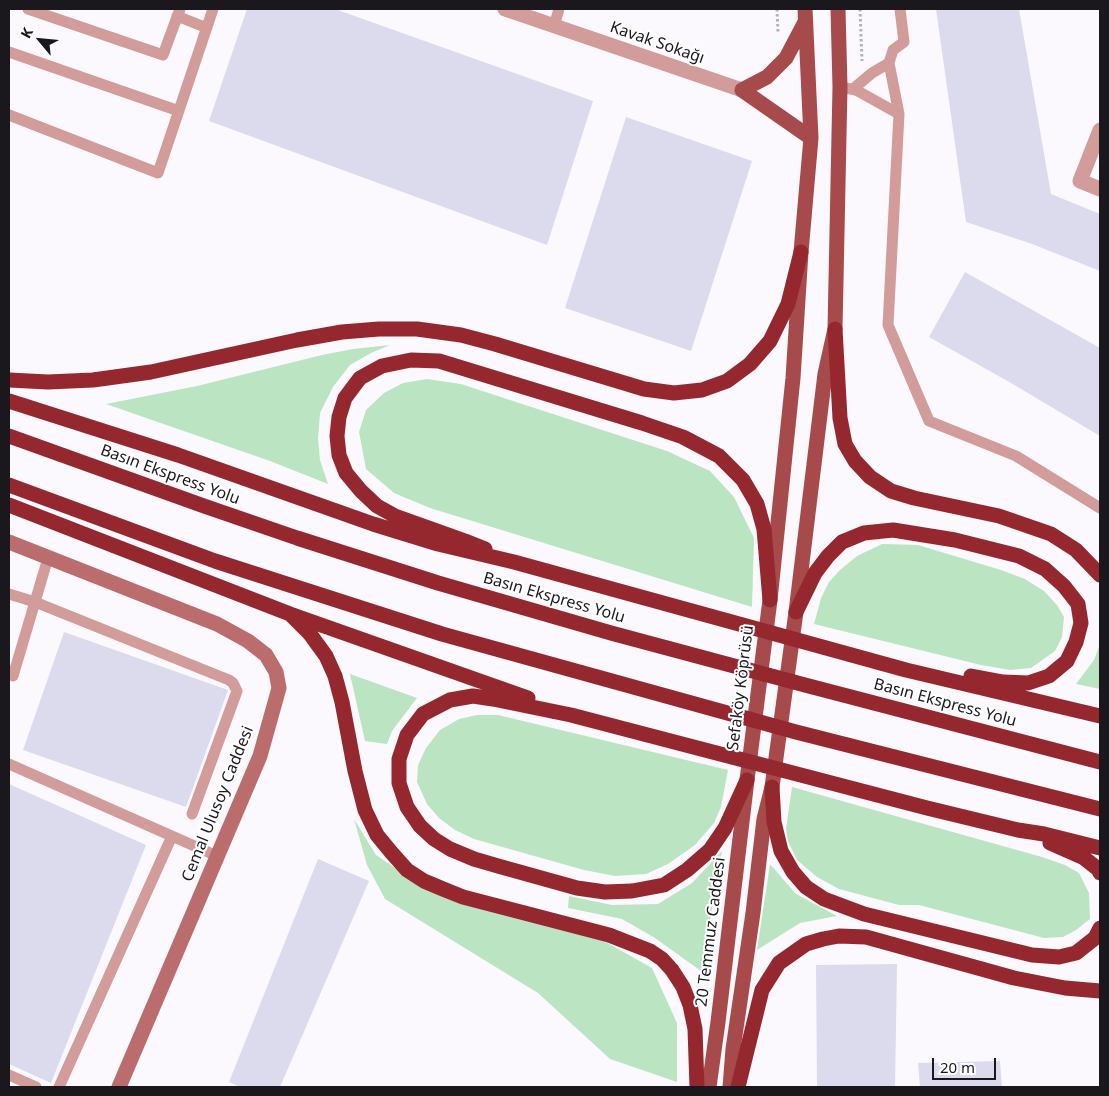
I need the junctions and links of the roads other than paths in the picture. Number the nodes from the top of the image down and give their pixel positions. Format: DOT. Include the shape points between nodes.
graph roads {
  1 [pos="28,9"];
  2 [pos="213,9"];
  3 [pos="505,9"];
  4 [pos="559,9"];
  5 [pos="838,9"];
  6 [pos="900,9"];
  7 [pos="178,12"];
  8 [pos="806,15"];
  9 [pos="554,26"];
  10 [pos="207,28"];
  11 [pos="9,52"];
  12 [pos="889,63"];
  13 [pos="846,88"];
  14 [pos="742,90"];
  15 [pos="179,111"];
  16 [pos="898,114"];
  17 [pos="9,115"];
  18 [pos="1100,130"];
  19 [pos="811,138"];
  20 [pos="1100,189"];
  21 [pos="801,252"];
  22 [pos="835,329"];
  23 [pos="9,380"];
  24 [pos="9,401"];
  25 [pos="9,436"];
  26 [pos="9,485"];
  27 [pos="9,505"];
  28 [pos="1100,508"];
  29 [pos="9,542"];
  30 [pos="48,558"];
  31 [pos="514,562"];
  32 [pos="1100,575"];
  33 [pos="9,594"];
  34 [pos="770,600"];
  35 [pos="35,602"];
  36 [pos="796,612"];
  37 [pos="290,614"];
  38 [pos="906,670"];
  39 [pos="13,676"];
  40 [pos="571,715"];
  41 [pos="1100,716"];
  42 [pos="1100,762"];
  43 [pos="9,764"];
  44 [pos="747,780"];
  45 [pos="772,787"];
  46 [pos="1100,810"];
  47 [pos="192,814"];
  48 [pos="1018,830"];
  49 [pos="172,836"];
  50 [pos="1100,848"];
  51 [pos="217,856"];
  52 [pos="1100,873"];
  53 [pos="1100,928"];
  54 [pos="1100,991"];
  55 [pos="9,1075"];
  56 [pos="36,1087"];
  57 [pos="59,1087"];
  58 [pos="119,1087"];
  59 [pos="697,1087"];
  60 [pos="708,1087"];
  61 [pos="730,1087"];
  62 [pos="738,1087"];
  1 -- 7 [label="lane" via="164,55"];
  2 -- 10 [label="lane"];
  3 -- 9 [label="street, Kavak Sokağı"];
  4 -- 9 [label="lane"];
  5 -- 13 [label="main road"];
  6 -- 12 [label="lane" via="904,42 893,50"];
  7 -- 10 [label="lane"];
  8 -- 14 [label="main road" via="786,58 767,77"];
  8 -- 19 [label="main road, Sefaköy Köprüsü"];
  9 -- 14 [label="street, Kavak Sokağı"];
  10 -- 15 [label="lane"];
  11 -- 15 [label="lane"];
  12 -- 13 [label="lane"];
  12 -- 16 [label="lane"];
  13 -- 16 [label="lane"];
  13 -- 22 [label="main road"];
  14 -- 19 [label="main road"];
  15 -- 17 [label="lane" via="158,173"];
  16 -- 28 [label="lane" via="888,325 929,421 1016,456"];
  18 -- 20 [label="street" via="1080,181"];
  19 -- 21 [label="main road, Sefaköy Köprüsü"];
  21 -- 23 [label="highway" via="788,304 770,340 750,364 727,380 702,390 674,393 644,389 461,335 417,329 342,332 151,372 93,380"];
  21 -- 34 [label="main road, Sefaköy Köprüsü" via="794,378"];
  22 -- 32 [label="highway" via="840,418 846,444 855,461 870,477 891,490 914,498 1000,516 1051,534 1076,550"];
  22 -- 36 [label="main road" via="825,374"];
  24 -- 31 [label="highway" via="373,524 472,554"];
  25 -- 42 [label="highway, Basın Ekspress Yolu" via="204,506 438,583 629,638"];
  26 -- 46 [label="highway" via="224,564 442,634 786,729"];
  27 -- 37 [label="highway"];
  29 -- 30 [label="main road, Cemal Ulusoy Caddesi"];
  30 -- 35 [label="lane"];
  30 -- 51 [label="main road, Cemal Ulusoy Caddesi" via="218,624 266,655 276,672 279,688 260,756"];
  31 -- 34 [label="highway" via="395,516 377,506 360,490 342,464 337,436 345,398 360,378 382,366 411,360 439,361 642,423 683,437 719,456 743,480 757,504 764,529"];
  31 -- 38 [label="highway"];
  33 -- 35 [label="lane"];
  34 -- 44 [label="main road, Sefaköy Köprüsü"];
  35 -- 39 [label="lane"];
  35 -- 47 [label="lane" via="229,680 235,687 237,691"];
  36 -- 38 [label="highway" via="815,573 842,542 864,533 893,530 955,540 1019,556 1045,569 1078,604 1081,622 1076,642 1067,661 1049,676 1028,683 1003,682 962,674"];
  36 -- 45 [label="main road"];
  37 -- 40 [label="highway"];
  37 -- 59 [label="highway" via="326,656 335,676 364,810 377,835 391,852 424,881 463,897 609,935 662,959 683,987 690,1005 695,1028"];
  38 -- 41 [label="highway"];
  40 -- 44 [label="highway" via="473,696 450,700 423,714 407,735 399,760 399,783 407,807 434,839 474,859 576,888 605,892 632,890 664,885 710,850 725,828"];
  40 -- 48 [label="highway"];
  43 -- 49 [label="lane"];
  44 -- 60 [label="main road, 20 Temmuz Caddesi"];
  45 -- 53 [label="highway" via="774,822 781,851 806,887 824,899 864,914 1032,955 1059,957 1076,953 1095,938"];
  45 -- 61 [label="main road" via="764,819"];
  48 -- 50 [label="highway"];
  48 -- 52 [label="highway" via="1084,858"];
  49 -- 51 [label="lane"];
  49 -- 57 [label="lane"];
  51 -- 58 [label="main road, Cemal Ulusoy Caddesi"];
  54 -- 62 [label="highway" via="1014,978 866,937 823,939 806,944 779,963 762,990"];
  55 -- 56 [label="lane"];
}
